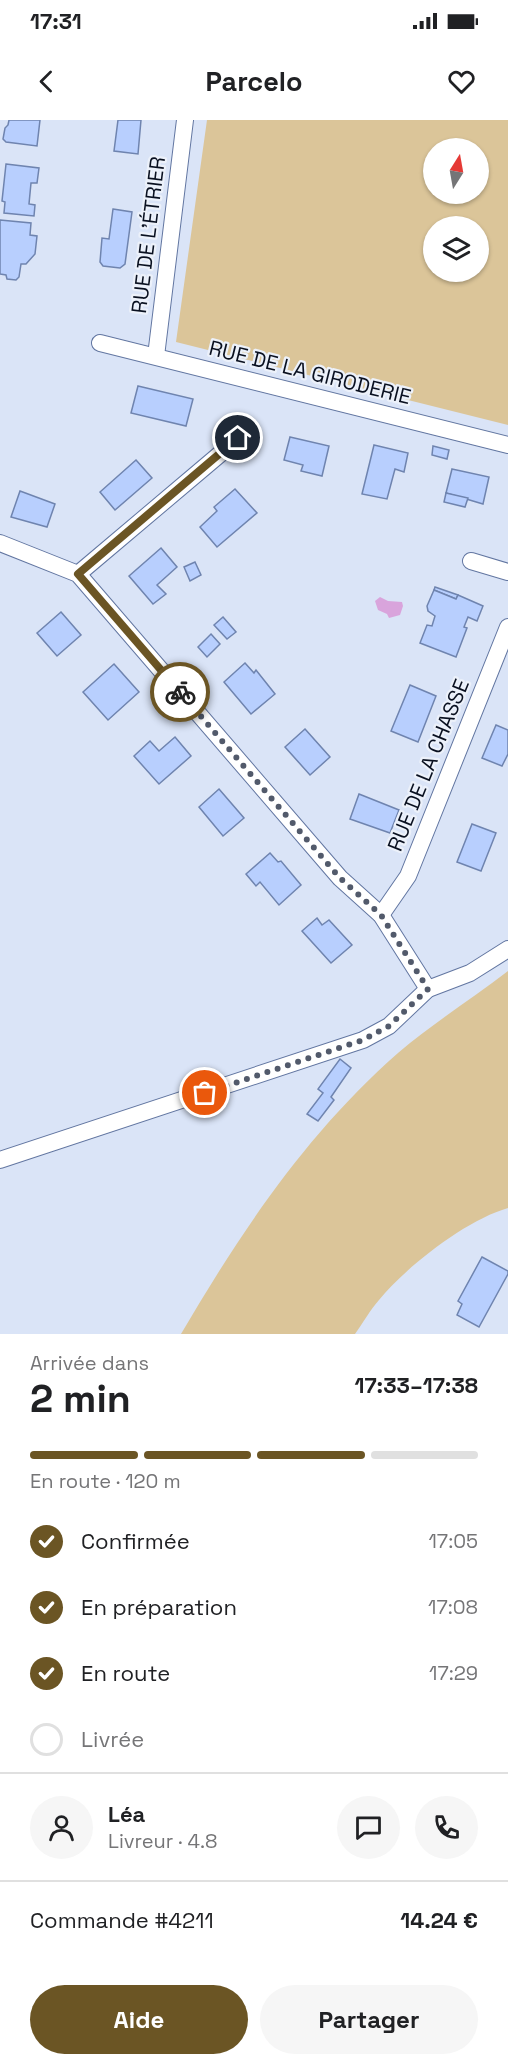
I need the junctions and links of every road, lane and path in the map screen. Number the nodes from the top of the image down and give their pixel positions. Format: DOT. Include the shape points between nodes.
graph roads {
  1 [pos="185,120"];
  2 [pos="100,344"];
  3 [pos="156,356"];
  4 [pos="238,438"];
  5 [pos="508,445"];
  6 [pos="0,543"];
  7 [pos="471,561"];
  8 [pos="508,572"];
  9 [pos="78,574"];
  10 [pos="508,627"];
  11 [pos="381,915"];
  12 [pos="508,949"];
  13 [pos="428,989"];
  14 [pos="0,1160"];
  1 -- 3 [label="street, RUE DE L'ÉTRIER"];
  2 -- 3 [label="street, RUE DE LA GIRODERIE"];
  3 -- 5 [label="street, RUE DE LA GIRODERIE"];
  4 -- 9 [label="street"];
  6 -- 9 [label="street"];
  7 -- 8 [label="street"];
  9 -- 11 [label="street" via="340,878"];
  10 -- 11 [label="street, RUE DE LA CHASSE" via="408,876"];
  11 -- 13 [label="street"];
  12 -- 13 [label="street" via="470,973"];
  13 -- 14 [label="street" via="389,1026 363,1040"];
}
